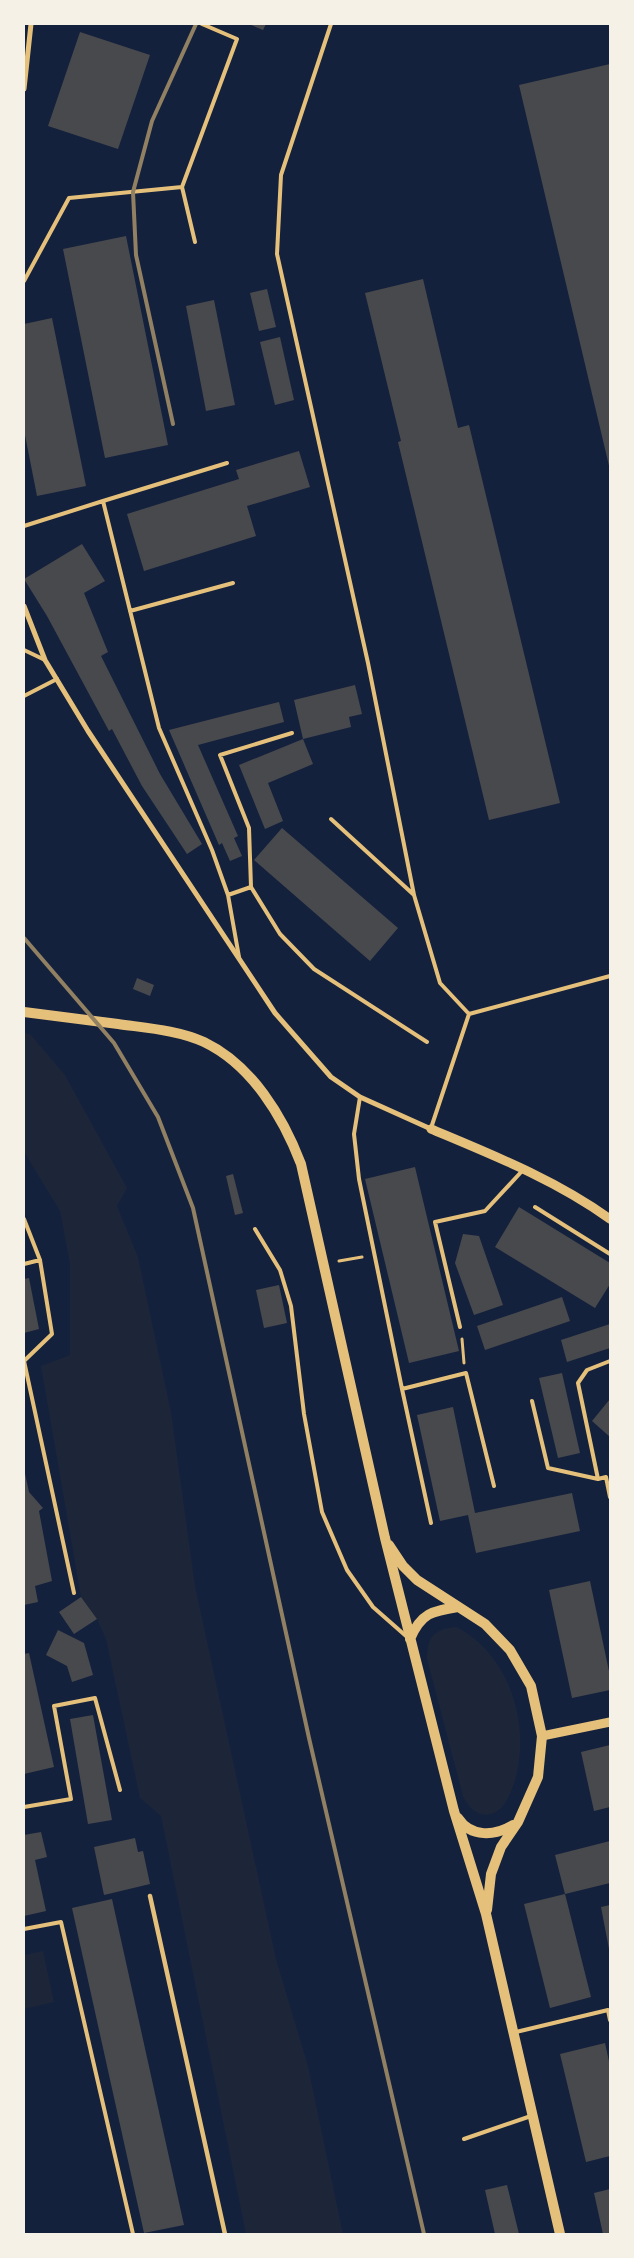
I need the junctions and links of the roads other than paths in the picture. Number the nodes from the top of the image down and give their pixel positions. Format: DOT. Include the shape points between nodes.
graph roads {
  1 [pos="30,24"];
  2 [pos="202,24"];
  3 [pos="331,24"];
  4 [pos="24,89"];
  5 [pos="182,187"];
  6 [pos="195,242"];
  7 [pos="24,281"];
  8 [pos="227,463"];
  9 [pos="103,501"];
  10 [pos="24,526"];
  11 [pos="233,583"];
  12 [pos="24,606"];
  13 [pos="130,611"];
  14 [pos="24,650"];
  15 [pos="45,660"];
  16 [pos="57,679"];
  17 [pos="24,696"];
  18 [pos="292,734"];
  19 [pos="331,819"];
  20 [pos="251,887"];
  21 [pos="228,895"];
  22 [pos="414,895"];
  23 [pos="240,960"];
  24 [pos="610,976"];
  25 [pos="24,1012"];
  26 [pos="469,1014"];
  27 [pos="427,1042"];
  28 [pos="360,1097"];
  29 [pos="431,1129"];
  30 [pos="524,1169"];
  31 [pos="535,1207"];
  32 [pos="24,1219"];
  33 [pos="610,1219"];
  34 [pos="255,1229"];
  35 [pos="610,1254"];
  36 [pos="40,1260"];
  37 [pos="24,1264"];
  38 [pos="460,1327"];
  39 [pos="610,1360"];
  40 [pos="24,1361"];
  41 [pos="402,1389"];
  42 [pos="532,1400"];
  43 [pos="608,1476"];
  44 [pos="598,1479"];
  45 [pos="494,1486"];
  46 [pos="610,1497"];
  47 [pos="431,1523"];
  48 [pos="385,1538"];
  49 [pos="74,1593"];
  50 [pos="458,1607"];
  51 [pos="410,1639"];
  52 [pos="610,1722"];
  53 [pos="542,1736"];
  54 [pos="120,1790"];
  55 [pos="24,1807"];
  56 [pos="454,1811"];
  57 [pos="518,1822"];
  58 [pos="150,1896"];
  59 [pos="486,1914"];
  60 [pos="24,1930"];
  61 [pos="610,2020"];
  62 [pos="513,2032"];
  63 [pos="532,2116"];
  64 [pos="464,2139"];
  65 [pos="133,2234"];
  66 [pos="224,2234"];
  67 [pos="560,2234"];
  1 -- 4 [label="street"];
  2 -- 5 [label="lane" via="237,39"];
  3 -- 22 [label="lane" via="280,175 277,254 368,663"];
  5 -- 6 [label="lane"];
  5 -- 7 [label="lane" via="68,198"];
  8 -- 9 [label="lane"];
  9 -- 10 [label="lane"];
  9 -- 13 [label="lane"];
  11 -- 13 [label="lane"];
  12 -- 15 [label="street"];
  13 -- 21 [label="lane" via="159,728"];
  14 -- 15 [label="lane"];
  15 -- 16 [label="street"];
  16 -- 17 [label="lane"];
  16 -- 23 [label="street"];
  18 -- 20 [label="lane" via="220,755 249,828"];
  19 -- 22 [label="lane"];
  20 -- 21 [label="lane"];
  20 -- 27 [label="lane" via="280,934 314,969"];
  21 -- 23 [label="lane"];
  22 -- 26 [label="lane" via="440,983"];
  23 -- 28 [label="street" via="275,1013 331,1077"];
  24 -- 26 [label="lane"];
  25 -- 48 [label="main road" via="162,1029 204,1042 226,1056 254,1082 274,1107 301,1164"];
  26 -- 29 [label="lane"];
  28 -- 29 [label="street"];
  28 -- 41 [label="lane" via="354,1134 359,1179"];
  29 -- 30 [label="street"];
  30 -- 33 [label="street"];
  30 -- 38 [label="lane" via="485,1211 435,1222"];
  31 -- 35 [label="lane"];
  32 -- 36 [label="lane"];
  34 -- 51 [label="lane" via="280,1270 291,1306 304,1414 322,1512 348,1570 373,1607"];
  36 -- 37 [label="lane"];
  36 -- 40 [label="lane" via="52,1334"];
  39 -- 44 [label="lane" via="587,1370 578,1384"];
  40 -- 49 [label="lane"];
  41 -- 45 [label="lane" via="466,1373"];
  41 -- 47 [label="lane"];
  42 -- 44 [label="lane" via="548,1468"];
  43 -- 44 [label="lane"];
  43 -- 46 [label="lane"];
  48 -- 50 [label="main road" via="403,1566 417,1580"];
  48 -- 51 [label="main road"];
  50 -- 51 [label="main road" via="436,1610 417,1623"];
  50 -- 53 [label="main road" via="485,1624 510,1650 531,1686"];
  51 -- 56 [label="main road"];
  52 -- 53 [label="street"];
  53 -- 57 [label="main road" via="538,1777"];
  54 -- 55 [label="lane" via="95,1698 54,1706 71,1799"];
  56 -- 57 [label="main road" via="464,1827 482,1834 502,1832"];
  56 -- 59 [label="main road"];
  57 -- 59 [label="main road" via="501,1847 494,1865"];
  58 -- 66 [label="street"];
  59 -- 62 [label="main road"];
  60 -- 65 [label="lane" via="61,1922"];
  61 -- 62 [label="lane" via="608,2010"];
  62 -- 63 [label="main road"];
  63 -- 64 [label="lane"];
  63 -- 67 [label="main road"];
}
